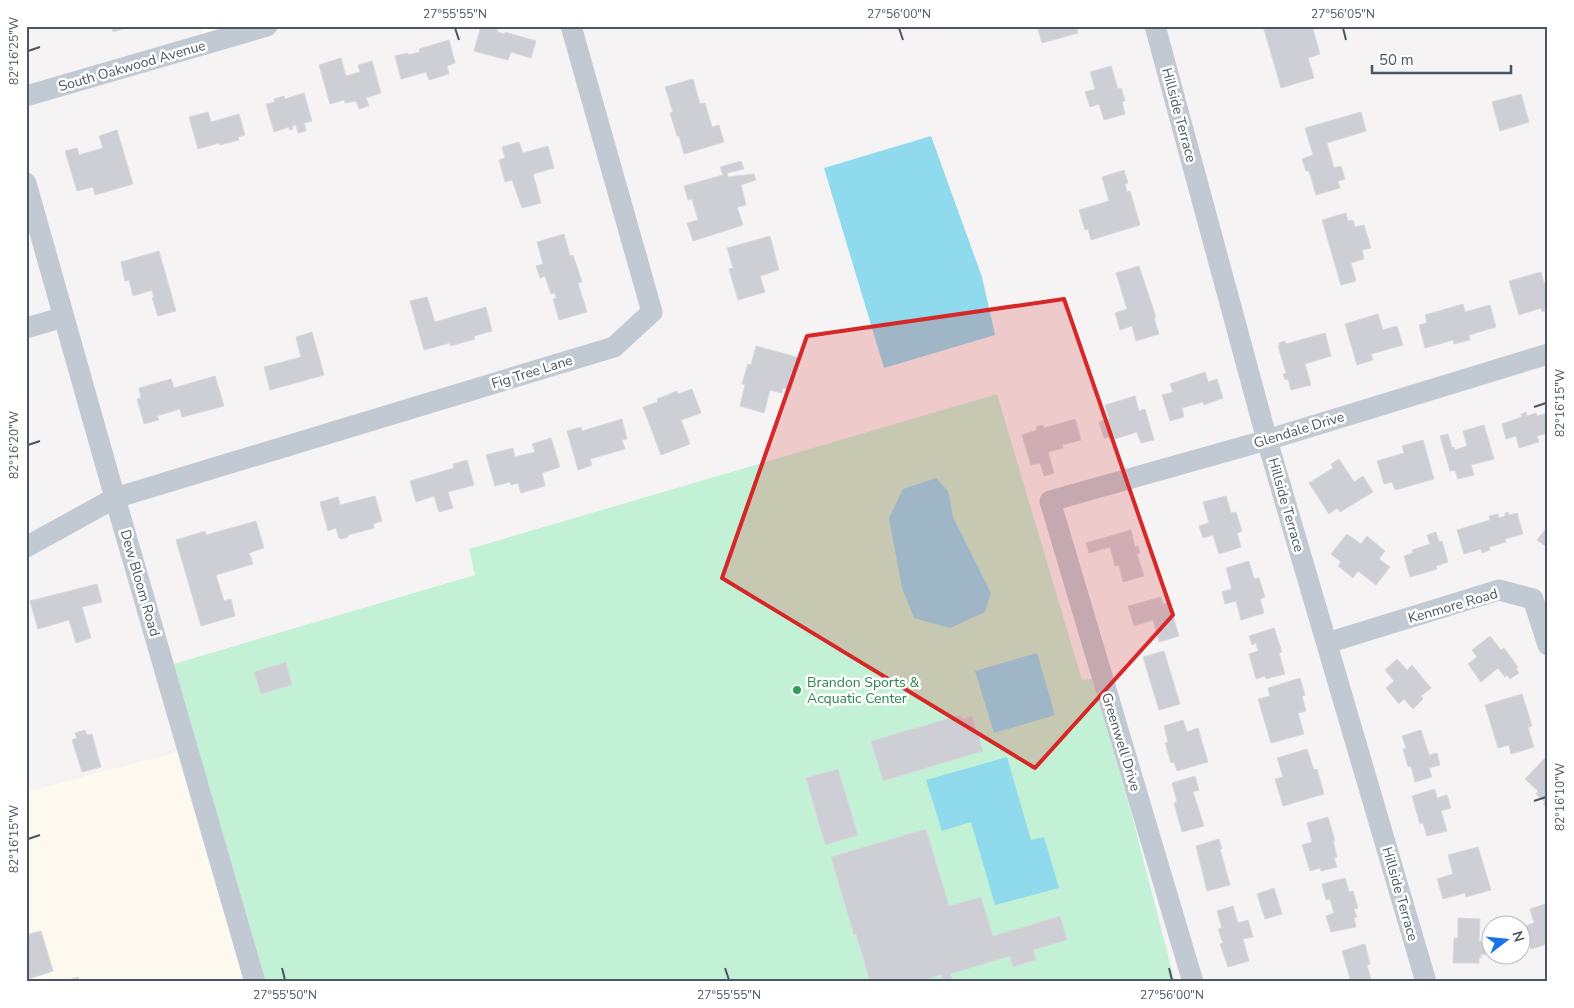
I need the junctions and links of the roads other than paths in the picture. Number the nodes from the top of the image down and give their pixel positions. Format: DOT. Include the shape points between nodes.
graph roads {
  1 [pos="267,26"];
  2 [pos="571,26"];
  3 [pos="1155,26"];
  4 [pos="26,96"];
  5 [pos="26,183"];
  6 [pos="64,317"];
  7 [pos="26,328"];
  8 [pos="1548,354"];
  9 [pos="1267,440"];
  10 [pos="115,498"];
  11 [pos="1050,501"];
  12 [pos="26,547"];
  13 [pos="1327,643"];
  14 [pos="1548,645"];
  15 [pos="255,982"];
  16 [pos="1193,982"];
  17 [pos="1426,982"];
  1 -- 4 [label="street, South Oakwood Avenue"];
  2 -- 10 [label="street, Fig Tree Lane" via="652,312 614,347"];
  3 -- 9 [label="street, Hillside Terrace"];
  5 -- 6 [label="street, Dew Bloom Road"];
  6 -- 7 [label="street"];
  6 -- 10 [label="street, Dew Bloom Road"];
  8 -- 9 [label="street, Glendale Drive"];
  9 -- 11 [label="street, Glendale Drive"];
  9 -- 13 [label="street, Hillside Terrace"];
  10 -- 12 [label="street"];
  10 -- 15 [label="street, Dew Bloom Road"];
  11 -- 16 [label="street, Greenwell Drive"];
  13 -- 14 [label="street, Kenmore Road" via="1499,590 1533,598"];
  13 -- 17 [label="street, Hillside Terrace"];
}
